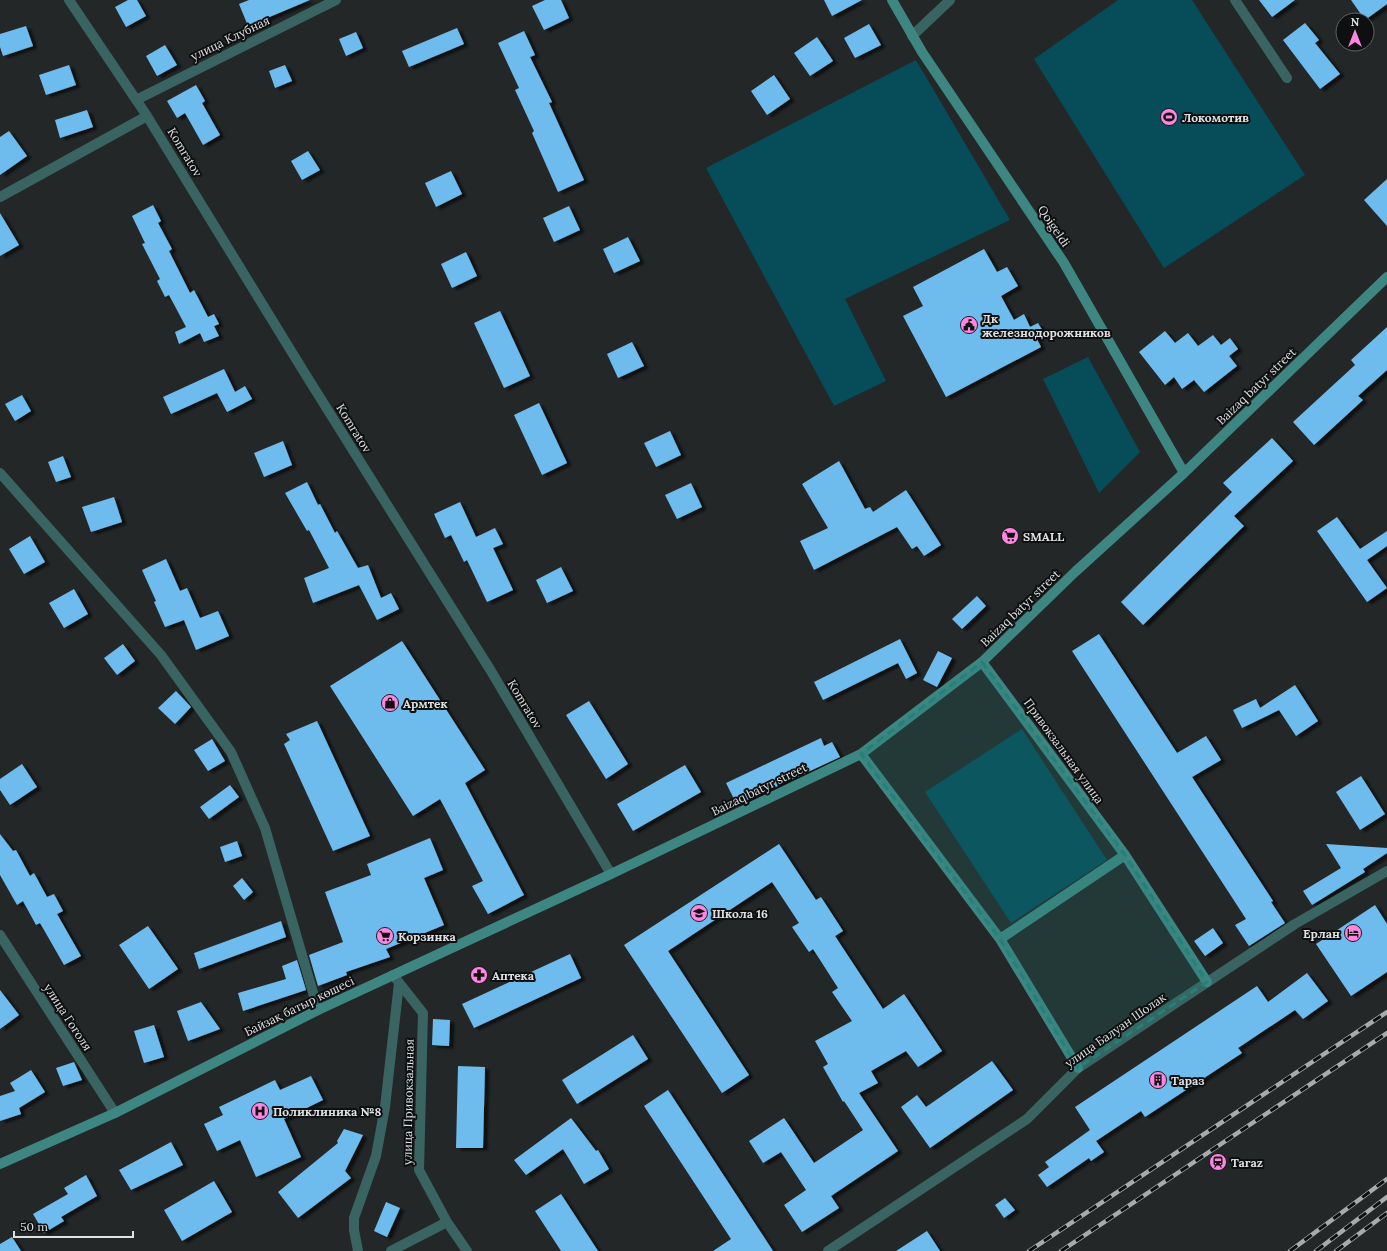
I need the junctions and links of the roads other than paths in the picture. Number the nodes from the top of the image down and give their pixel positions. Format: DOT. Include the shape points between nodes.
graph roads {
  1 [pos="69,0"];
  2 [pos="336,0"];
  3 [pos="892,0"];
  4 [pos="950,0"];
  5 [pos="1235,0"];
  6 [pos="912,36"];
  7 [pos="1287,78"];
  8 [pos="136,100"];
  9 [pos="147,116"];
  10 [pos="0,197"];
  11 [pos="1387,277"];
  12 [pos="1184,473"];
  13 [pos="1,474"];
  14 [pos="982,662"];
  15 [pos="861,754"];
  16 [pos="1125,855"];
  17 [pos="1387,871"];
  18 [pos="611,874"];
  19 [pos="0,935"];
  20 [pos="1000,939"];
  21 [pos="396,979"];
  22 [pos="1207,982"];
  23 [pos="318,1010"];
  24 [pos="1078,1068"];
  25 [pos="115,1113"];
  26 [pos="0,1164"];
  27 [pos="447,1222"];
  28 [pos="358,1251"];
  29 [pos="391,1251"];
  30 [pos="467,1251"];
  31 [pos="828,1251"];
  1 -- 8 [label="street, Komratov"];
  2 -- 8 [label="street, улица Клубная"];
  3 -- 6 [label="main road, Qoigeldi"];
  4 -- 6 [label="street"];
  5 -- 7 [label="street"];
  6 -- 12 [label="main road, Qoigeldi" via="1064,263"];
  8 -- 9 [label="street, Komratov"];
  9 -- 10 [label="street"];
  9 -- 18 [label="street, Komratov" via="491,671"];
  11 -- 12 [label="main road, Baizaq batyr street"];
  12 -- 14 [label="main road, Baizaq batyr street" via="1075,572"];
  13 -- 23 [label="street" via="161,655 231,752 265,828"];
  14 -- 15 [label="main road, Baizaq batyr street"];
  14 -- 16 [label="main road, Привокзальная улица"];
  15 -- 18 [label="main road, Baizaq batyr street"];
  15 -- 20 [label="main road"];
  16 -- 20 [label="main road"];
  16 -- 22 [label="main road, Привокзальная улица"];
  17 -- 22 [label="street, улица Балуан Шолак" via="1295,924"];
  18 -- 21 [label="main road, Байзақ батыр көшесі"];
  19 -- 25 [label="street, улица Гоголя"];
  20 -- 24 [label="main road"];
  21 -- 23 [label="main road, Байзақ батыр көшесі"];
  21 -- 27 [label="street, улица Привокзальная" via="423,1012 419,1170"];
  21 -- 28 [label="street" via="385,1107 376,1156 354,1218"];
  22 -- 24 [label="street, улица Балуан Шолак"];
  23 -- 25 [label="main road, Байзақ батыр көшесі"];
  24 -- 31 [label="street, улица Балуан Шолак" via="1027,1119"];
  25 -- 26 [label="main road, Байзақ батыр көшесі"];
  27 -- 29 [label="street"];
  27 -- 30 [label="street, улица Привокзальная"];
}
